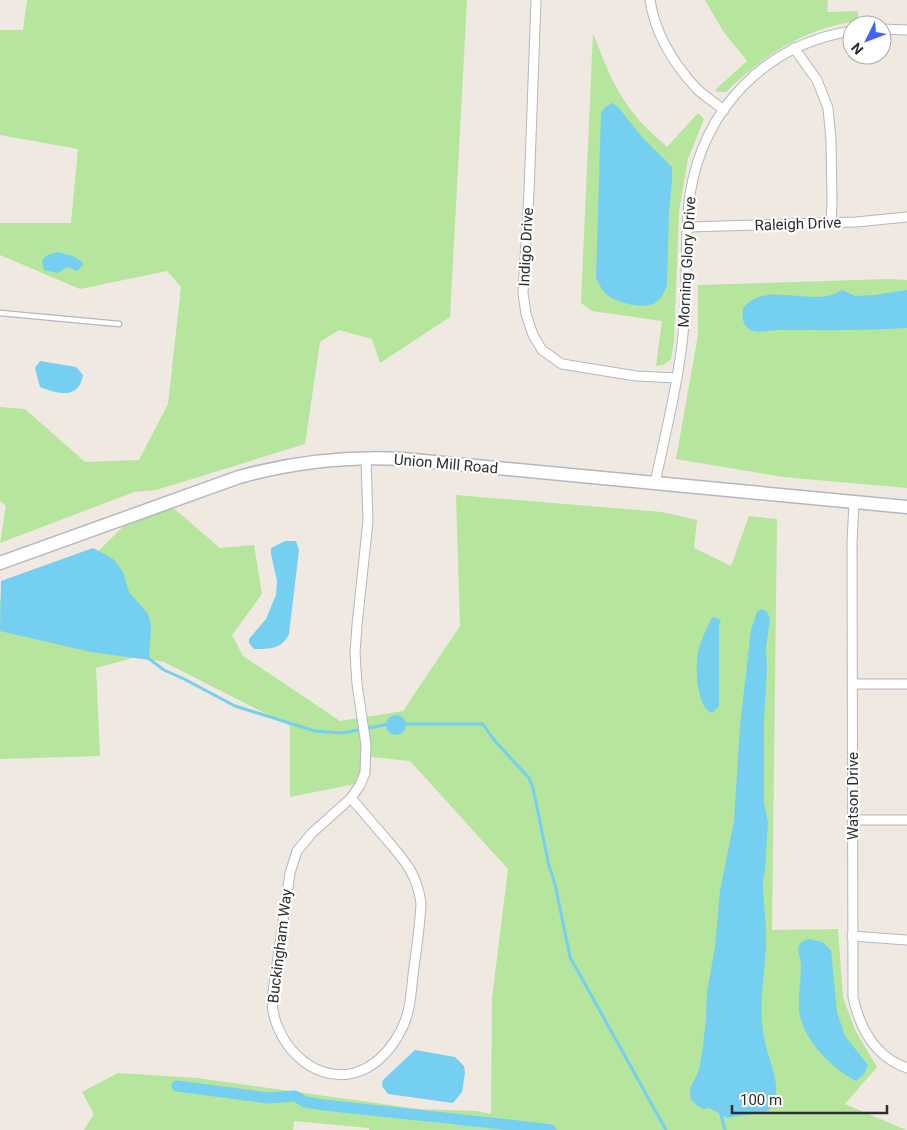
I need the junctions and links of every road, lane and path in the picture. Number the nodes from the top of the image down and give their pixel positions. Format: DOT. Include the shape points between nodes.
graph roads {
  1 [pos="536,0"];
  2 [pos="650,0"];
  3 [pos="892,29"];
  4 [pos="907,30"];
  5 [pos="842,33"];
  6 [pos="794,48"];
  7 [pos="724,110"];
  8 [pos="907,217"];
  9 [pos="831,223"];
  10 [pos="688,228"];
  11 [pos="0,314"];
  12 [pos="119,324"];
  13 [pos="677,378"];
  14 [pos="366,458"];
  15 [pos="655,483"];
  16 [pos="854,502"];
  17 [pos="907,507"];
  18 [pos="0,563"];
  19 [pos="853,684"];
  20 [pos="907,684"];
  21 [pos="351,798"];
  22 [pos="853,820"];
  23 [pos="907,820"];
  24 [pos="852,936"];
  25 [pos="907,940"];
  26 [pos="907,1068"];
  1 -- 13 [label="street, Indigo Drive" via="524,293 533,335 542,350 562,364 636,376"];
  2 -- 7 [label="street" via="655,24 672,55 697,89"];
  3 -- 4 [label="street"];
  5 -- 6 [label="street, Morning Glory Drive"];
  6 -- 7 [label="street, Morning Glory Drive" via="762,68"];
  6 -- 9 [label="street" via="817,80 828,108"];
  7 -- 10 [label="street, Morning Glory Drive" via="710,131 696,169"];
  8 -- 9 [label="street, Raleigh Drive"];
  9 -- 10 [label="street, Raleigh Drive"];
  10 -- 13 [label="street, Morning Glory Drive" via="684,323"];
  11 -- 12 [label="lane"];
  13 -- 15 [label="street, Morning Glory Drive"];
  14 -- 15 [label="street, Union Mill Road"];
  14 -- 18 [label="street, Union Mill Road" via="316,461 239,477"];
  14 -- 21 [label="street, Buckingham Way" via="368,521 355,653 367,759 360,785"];
  15 -- 16 [label="street, Union Mill Road"];
  16 -- 17 [label="street, Union Mill Road"];
  16 -- 19 [label="street, Watson Drive"];
  19 -- 20 [label="street"];
  19 -- 22 [label="street, Watson Drive"];
  21 -- 21 [label="street, Buckingham Way" via="411,869 421,903 412,988 399,1035 375,1063 353,1073 341,1074 317,1069 296,1055 275,1024 272,999 290,873 297,851"];
  22 -- 23 [label="street"];
  22 -- 24 [label="street, Watson Drive"];
  24 -- 25 [label="street"];
  24 -- 26 [label="street, Watson Drive" via="853,997 860,1023 883,1054"];
}
